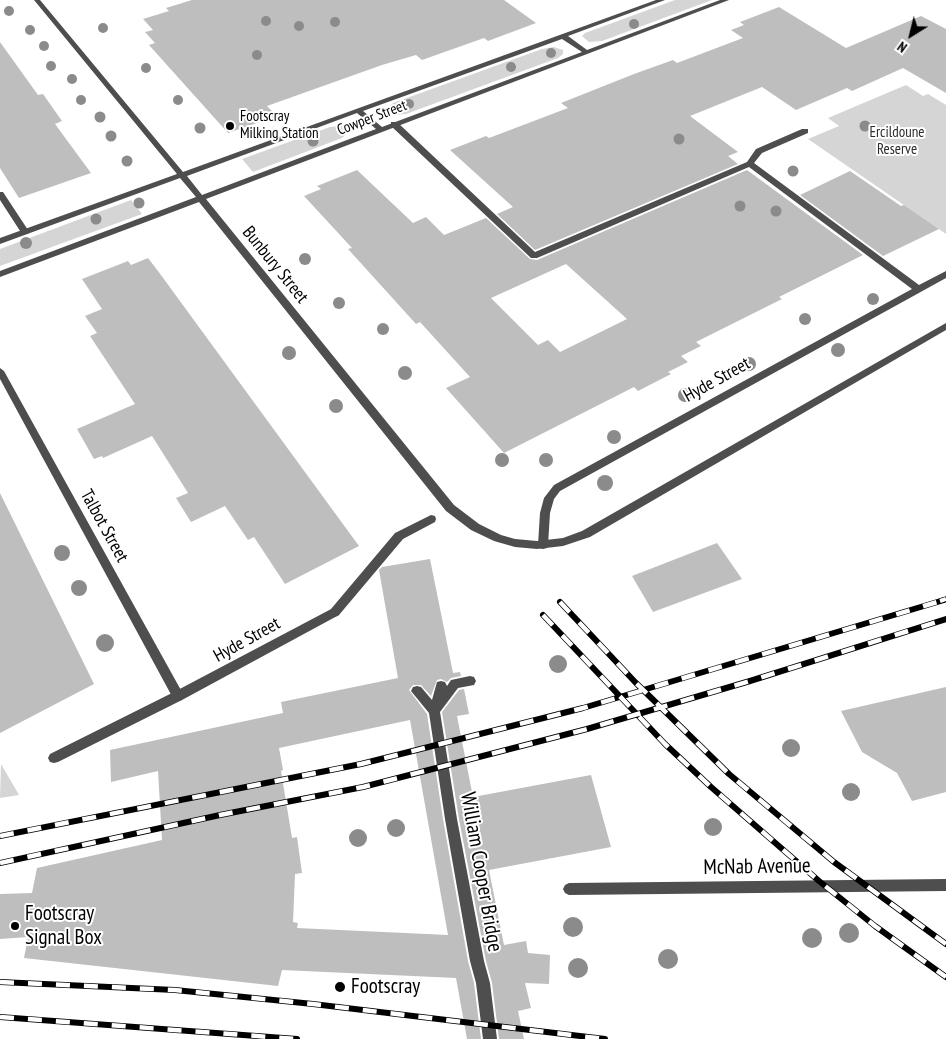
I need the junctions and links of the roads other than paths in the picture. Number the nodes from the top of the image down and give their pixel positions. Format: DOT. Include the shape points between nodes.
graph roads {
  1 [pos="37,0"];
  2 [pos="662,0"];
  3 [pos="726,0"];
  4 [pos="564,36"];
  5 [pos="586,53"];
  6 [pos="359,111"];
  7 [pos="394,124"];
  8 [pos="381,130"];
  9 [pos="805,132"];
  10 [pos="750,164"];
  11 [pos="182,175"];
  12 [pos="0,194"];
  13 [pos="201,199"];
  14 [pos="25,232"];
  15 [pos="0,241"];
  16 [pos="0,274"];
  17 [pos="946,274"];
  18 [pos="918,289"];
  19 [pos="946,326"];
  20 [pos="0,371"];
  21 [pos="431,519"];
  22 [pos="543,544"];
  23 [pos="470,681"];
  24 [pos="441,686"];
  25 [pos="417,691"];
  26 [pos="178,696"];
  27 [pos="434,711"];
  28 [pos="54,758"];
  29 [pos="946,885"];
  30 [pos="569,889"];
  31 [pos="490,1039"];
  1 -- 11 [label="street, Bunbury Street"];
  2 -- 4 [label="street, Cowper Street"];
  3 -- 5 [label="street, Cowper Street"];
  4 -- 5 [label="street"];
  4 -- 6 [label="street, Cowper Street"];
  5 -- 7 [label="street, Cowper Street"];
  6 -- 8 [label="street"];
  6 -- 11 [label="street, Cowper Street"];
  7 -- 8 [label="street, Cowper Street"];
  7 -- 10 [label="street" via="534,256"];
  8 -- 13 [label="street, Cowper Street"];
  9 -- 10 [label="street" via="759,151"];
  10 -- 18 [label="street"];
  11 -- 13 [label="street, Bunbury Street"];
  11 -- 14 [label="street, Cowper Street"];
  12 -- 14 [label="street"];
  13 -- 16 [label="street, Cowper Street"];
  13 -- 22 [label="street, Bunbury Street" via="450,508 475,527 498,538 516,543"];
  14 -- 15 [label="street, Cowper Street"];
  17 -- 18 [label="street, Hyde Street"];
  18 -- 22 [label="street, Hyde Street" via="557,488 545,513"];
  19 -- 22 [label="street" via="586,534 563,542"];
  20 -- 26 [label="street, Talbot Street"];
  21 -- 26 [label="street, Hyde Street" via="399,536 335,612"];
  23 -- 27 [label="street" via="455,684"];
  24 -- 27 [label="street, William Cooper Bridge"];
  25 -- 27 [label="street"];
  26 -- 28 [label="street, Hyde Street"];
  27 -- 31 [label="street, William Cooper Bridge" via="451,820 483,983"];
  29 -- 30 [label="street, McNab Avenue"];
}
